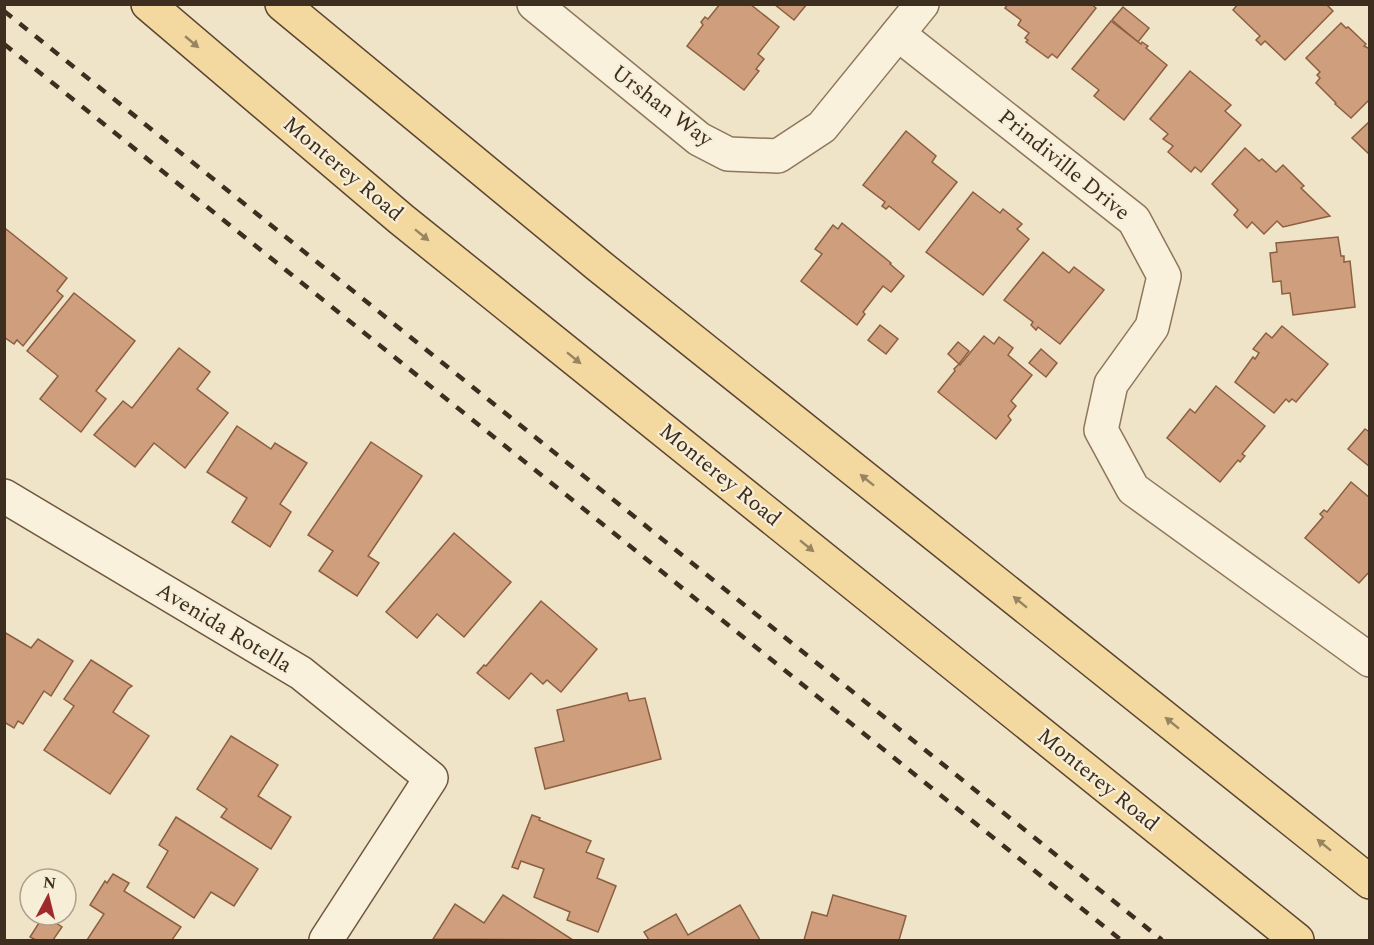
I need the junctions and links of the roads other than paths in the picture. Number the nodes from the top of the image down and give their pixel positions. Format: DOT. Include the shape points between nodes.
graph roads {
  1 [pos="148,4"];
  2 [pos="282,4"];
  3 [pos="534,4"];
  4 [pos="922,4"];
  5 [pos="898,34"];
  6 [pos="4,496"];
  7 [pos="1370,660"];
  8 [pos="1370,882"];
  9 [pos="326,940"];
  10 [pos="1297,940"];
  1 -- 10 [label="main road, Monterey Road, one-way" via="401,219"];
  8 -- 2 [label="main road, one-way" via="598,265"];
  3 -- 5 [label="street, Urshan Way" via="699,139 728,154 778,156 822,127"];
  4 -- 5 [label="street, Urshan Way"];
  5 -- 7 [label="street, Prindiville Drive" via="1134,220 1159,266 1164,276 1152,327 1111,384 1101,430 1133,489"];
  6 -- 9 [label="street, Avenida Rotella" via="301,673 431,778"];
}
